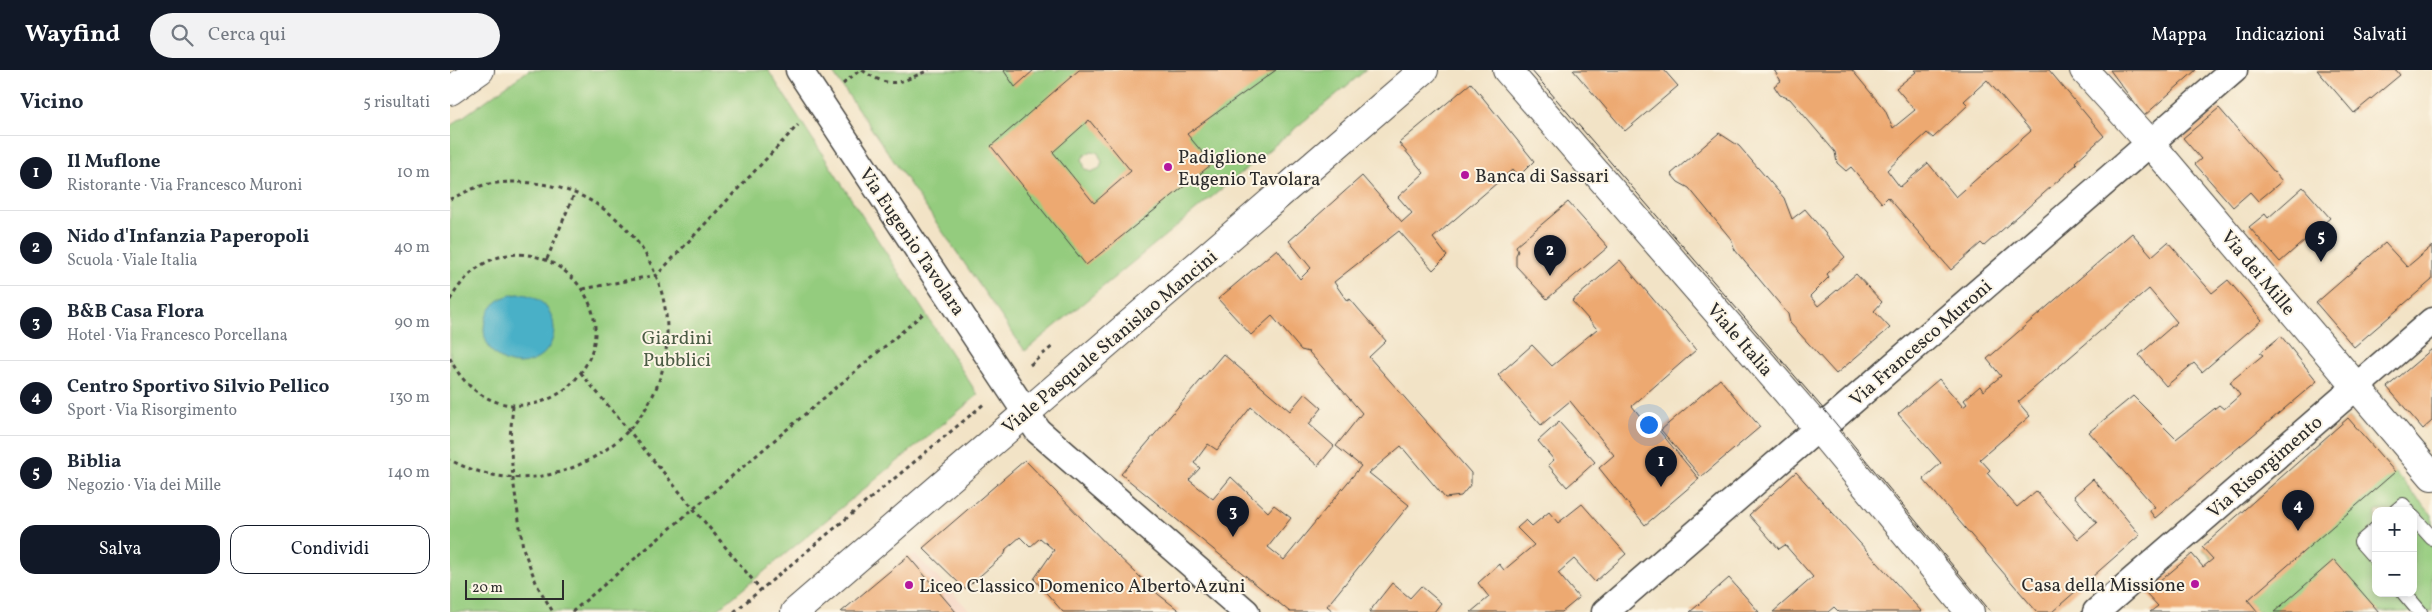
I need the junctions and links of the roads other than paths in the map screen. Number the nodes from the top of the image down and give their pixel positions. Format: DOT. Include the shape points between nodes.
graph roads {
  1 [pos="480,70"];
  2 [pos="800,70"];
  3 [pos="1424,70"];
  4 [pos="1507,70"];
  5 [pos="2084,70"];
  6 [pos="2234,70"];
  7 [pos="450,91"];
  8 [pos="2150,143"];
  9 [pos="2432,321"];
  10 [pos="2356,387"];
  11 [pos="1027,413"];
  12 [pos="1818,428"];
  13 [pos="2432,476"];
  14 [pos="2417,521"];
  15 [pos="2372,532"];
  16 [pos="2432,538"];
  17 [pos="2372,555"];
  18 [pos="2407,597"];
  19 [pos="795,612"];
  20 [pos="1246,612"];
  21 [pos="1605,612"];
  22 [pos="1970,612"];
  23 [pos="2096,612"];
  24 [pos="2420,612"];
  1 -- 7 [label="street"];
  2 -- 11 [label="street, Via Eugenio Tavolara"];
  3 -- 11 [label="street, Viale Pasquale Stanislao Mancini"];
  4 -- 12 [label="street, Viale Italia"];
  5 -- 8 [label="street, Via dei Mille"];
  6 -- 8 [label="street, Via Francesco Muroni"];
  8 -- 10 [label="street, Via dei Mille"];
  8 -- 12 [label="street, Via Francesco Muroni"];
  9 -- 10 [label="street, Via Risorgimento"];
  10 -- 13 [label="street, Via dei Mille"];
  10 -- 23 [label="street, Via Risorgimento"];
  11 -- 19 [label="street, Viale Pasquale Stanislao Mancini"];
  11 -- 20 [label="street, Via Eugenio Tavolara" via="1038,431"];
  12 -- 21 [label="street, Via Francesco Muroni"];
  12 -- 22 [label="street, Viale Italia"];
  14 -- 16 [label="lane"];
  15 -- 17 [label="lane" via="2361,542"];
  18 -- 24 [label="lane"];
}
